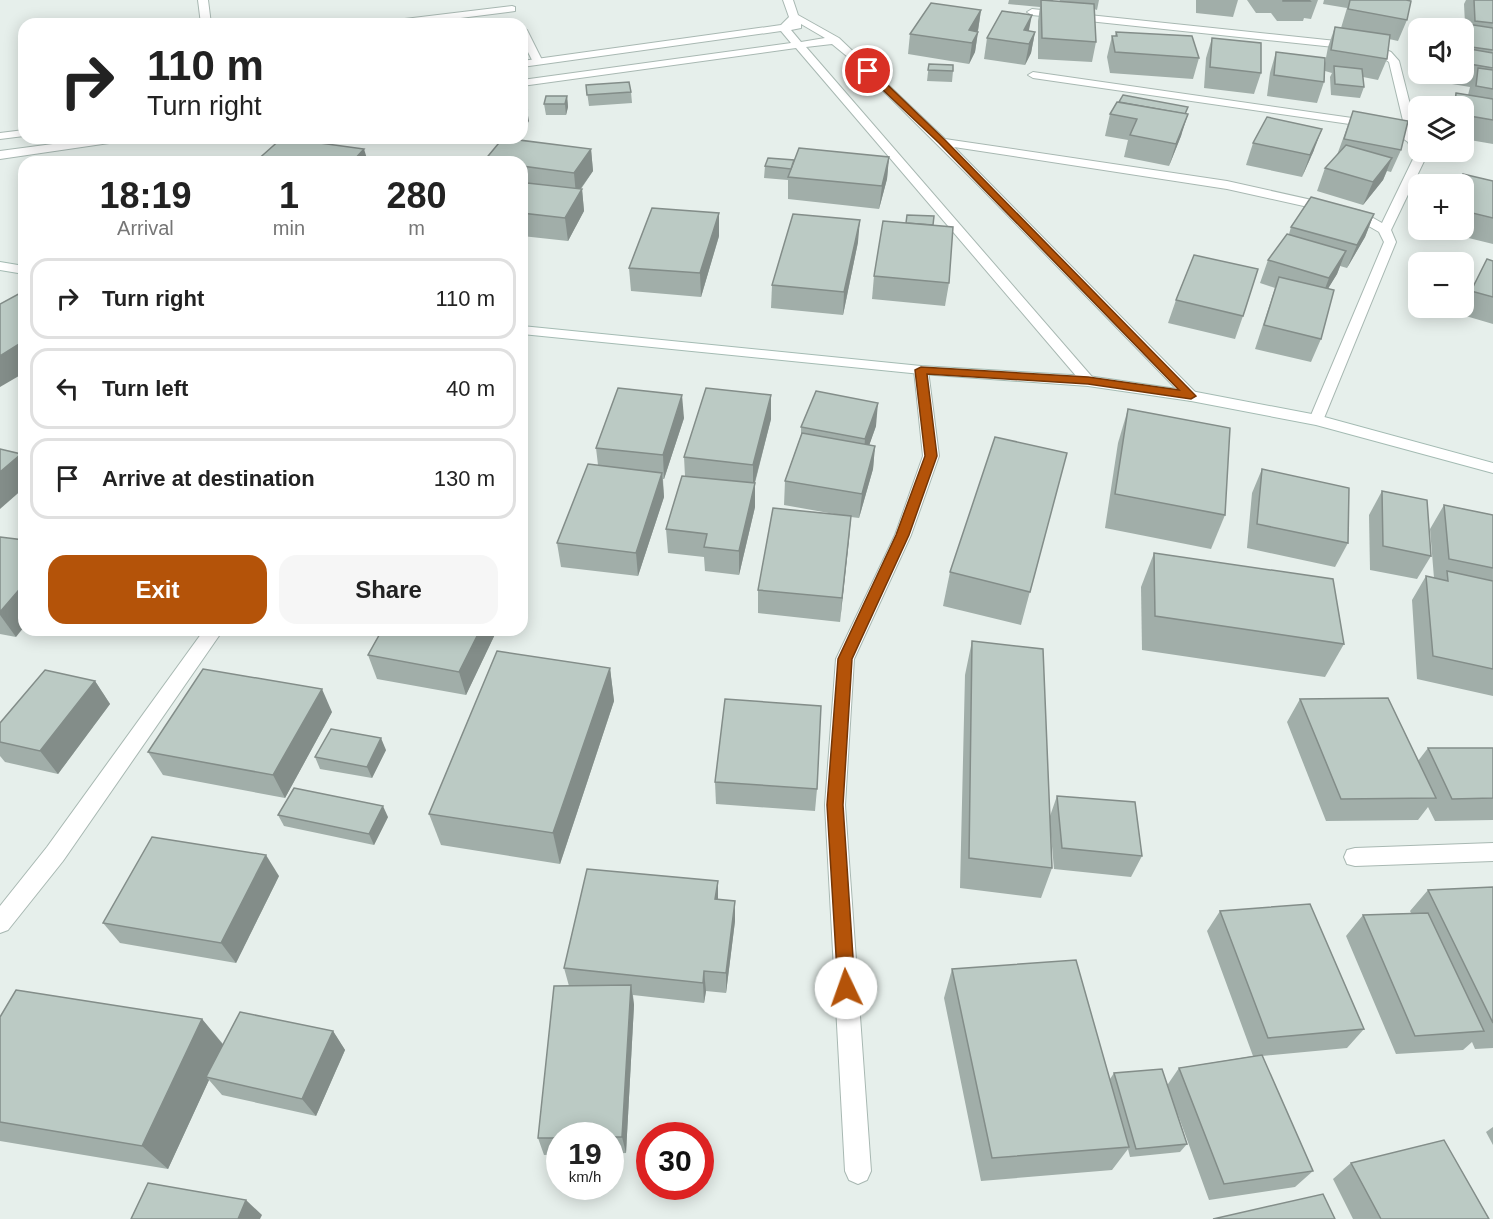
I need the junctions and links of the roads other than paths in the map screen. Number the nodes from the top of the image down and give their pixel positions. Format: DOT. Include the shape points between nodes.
graph roads {
  1 [pos="203,0"];
  2 [pos="788,0"];
  3 [pos="510,4"];
  4 [pos="1032,12"];
  5 [pos="794,17"];
  6 [pos="205,18"];
  7 [pos="425,18"];
  8 [pos="516,18"];
  9 [pos="810,24"];
  10 [pos="784,28"];
  11 [pos="836,40"];
  12 [pos="528,42"];
  13 [pos="799,45"];
  14 [pos="538,62"];
  15 [pos="528,63"];
  16 [pos="1033,75"];
  17 [pos="528,82"];
  18 [pos="1408,119"];
  19 [pos="18,134"];
  20 [pos="0,136"];
  21 [pos="1408,137"];
  22 [pos="942,142"];
  23 [pos="80,144"];
  24 [pos="0,155"];
  25 [pos="1418,162"];
  26 [pos="1385,230"];
  27 [pos="0,266"];
  28 [pos="18,269"];
  29 [pos="528,331"];
  30 [pos="921,370"];
  31 [pos="1088,381"];
  32 [pos="1191,396"];
  33 [pos="1317,420"];
  34 [pos="1493,468"];
  35 [pos="210,636"];
  36 [pos="1493,852"];
  37 [pos="1355,857"];
  38 [pos="0,922"];
  39 [pos="858,1171"];
  1 -- 6 [label="street"];
  2 -- 5 [label="street"];
  3 -- 7 [label="street"];
  3 -- 8 [label="street"];
  4 -- 18 [label="street" via="1374,48 1394,61"];
  5 -- 9 [label="street"];
  5 -- 10 [label="street"];
  9 -- 10 [label="street"];
  9 -- 11 [label="street"];
  10 -- 13 [label="street"];
  10 -- 14 [label="street"];
  11 -- 13 [label="street"];
  11 -- 22 [label="street"];
  12 -- 14 [label="street"];
  13 -- 17 [label="street"];
  13 -- 31 [label="street"];
  14 -- 15 [label="street"];
  16 -- 21 [label="street" via="1394,127"];
  19 -- 20 [label="street"];
  22 -- 26 [label="street" via="1227,185 1357,214"];
  22 -- 32 [label="street"];
  23 -- 24 [label="street"];
  25 -- 26 [label="street"];
  26 -- 33 [label="street" via="1390,242"];
  27 -- 28 [label="street"];
  29 -- 30 [label="street"];
  30 -- 31 [label="street"];
  30 -- 39 [label="street" via="931,456 903,535 845,659 835,805"];
  31 -- 32 [label="street"];
  32 -- 33 [label="street"];
  33 -- 34 [label="street"];
  35 -- 38 [label="street" via="56,854"];
  36 -- 37 [label="street"];
}
